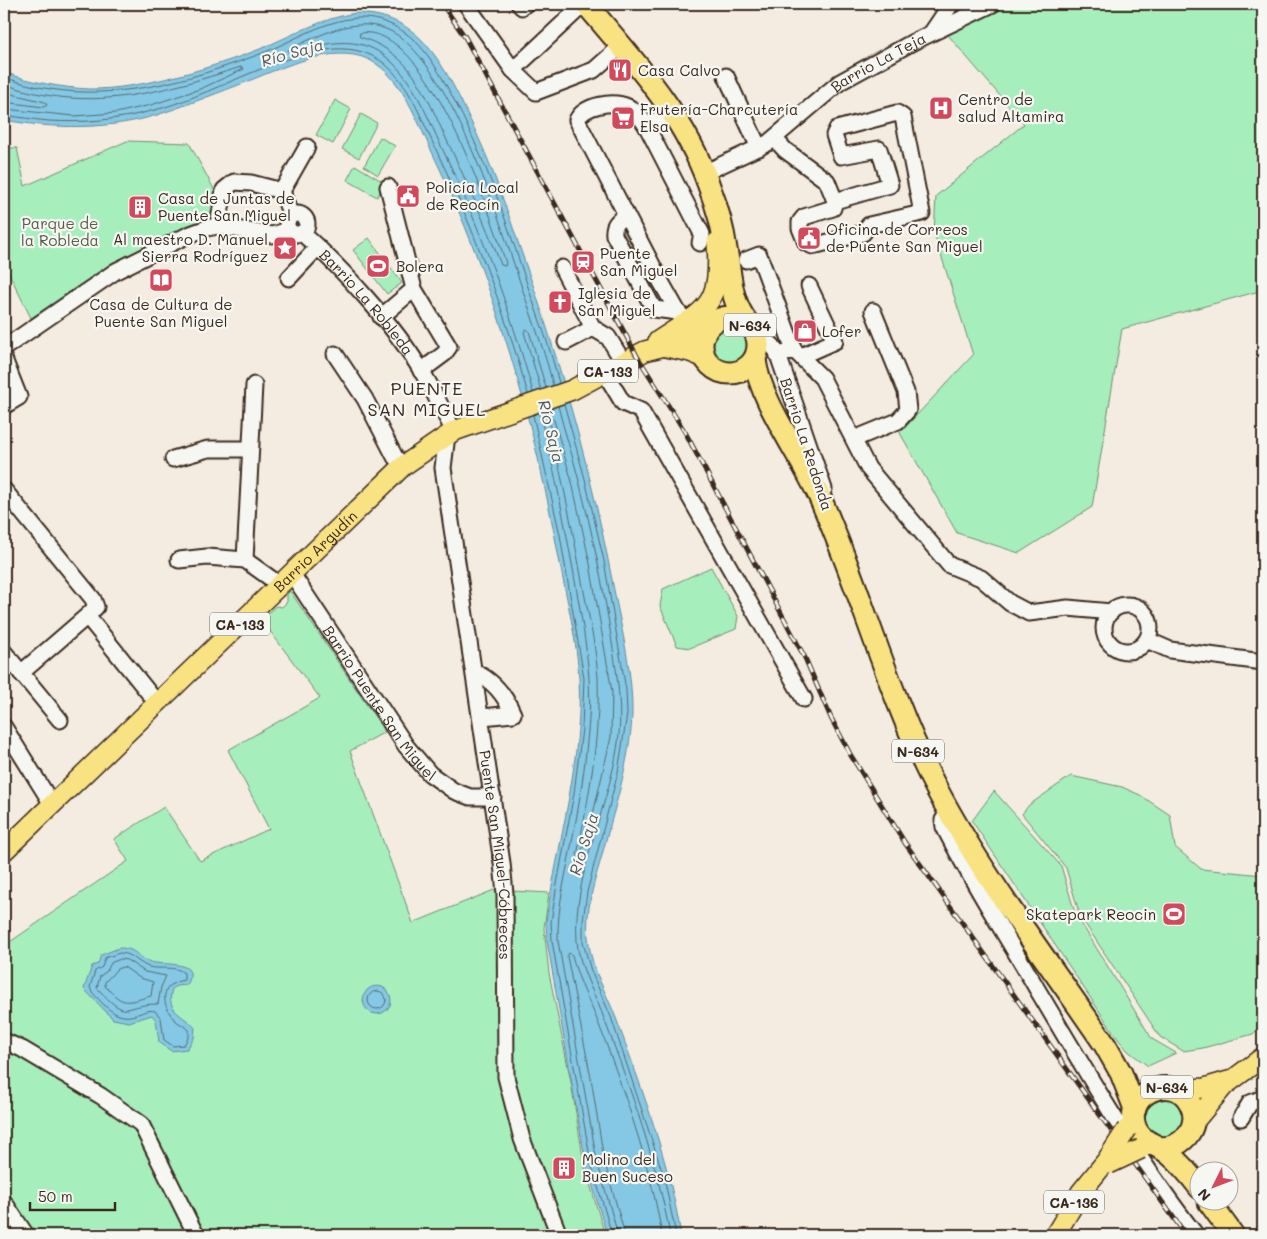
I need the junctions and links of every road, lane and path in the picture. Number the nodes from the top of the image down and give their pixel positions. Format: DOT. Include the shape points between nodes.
graph roads {
  1 [pos="466,4"];
  2 [pos="519,4"];
  3 [pos="525,4"];
  4 [pos="585,4"];
  5 [pos="951,4"];
  6 [pos="993,4"];
  7 [pos="932,32"];
  8 [pos="621,46"];
  9 [pos="513,70"];
  10 [pos="726,76"];
  11 [pos="672,110"];
  12 [pos="647,127"];
  13 [pos="775,139"];
  14 [pos="307,147"];
  15 [pos="759,148"];
  16 [pos="704,173"];
  17 [pos="388,187"];
  18 [pos="282,191"];
  19 [pos="712,195"];
  20 [pos="834,201"];
  21 [pos="218,226"];
  22 [pos="294,226"];
  23 [pos="700,242"];
  24 [pos="318,247"];
  25 [pos="746,260"];
  26 [pos="562,268"];
  27 [pos="730,276"];
  28 [pos="289,278"];
  29 [pos="808,286"];
  30 [pos="414,289"];
  31 [pos="874,311"];
  32 [pos="381,317"];
  33 [pos="593,328"];
  34 [pos="701,330"];
  35 [pos="752,330"];
  36 [pos="19,337"];
  37 [pos="4,340"];
  38 [pos="566,342"];
  39 [pos="665,346"];
  40 [pos="4,348"];
  41 [pos="645,352"];
  42 [pos="797,353"];
  43 [pos="335,354"];
  44 [pos="778,356"];
  45 [pos="4,359"];
  46 [pos="755,360"];
  47 [pos="624,363"];
  48 [pos="421,371"];
  49 [pos="605,373"];
  50 [pos="735,373"];
  51 [pos="254,385"];
  52 [pos="4,406"];
  53 [pos="785,429"];
  54 [pos="450,433"];
  55 [pos="854,439"];
  56 [pos="250,449"];
  57 [pos="424,451"];
  58 [pos="173,459"];
  59 [pos="403,466"];
  60 [pos="443,468"];
  61 [pos="4,490"];
  62 [pos="835,531"];
  63 [pos="179,560"];
  64 [pos="245,560"];
  65 [pos="286,580"];
  66 [pos="1111,612"];
  67 [pos="88,616"];
  68 [pos="1147,640"];
  69 [pos="4,652"];
  70 [pos="1263,662"];
  71 [pos="475,672"];
  72 [pos="22,673"];
  73 [pos="804,699"];
  74 [pos="157,703"];
  75 [pos="482,717"];
  76 [pos="60,720"];
  77 [pos="4,727"];
  78 [pos="493,798"];
  79 [pos="52,804"];
  80 [pos="949,812"];
  81 [pos="4,851"];
  82 [pos="4,1041"];
  83 [pos="1105,1045"];
  84 [pos="1263,1057"];
  85 [pos="1233,1078"];
  86 [pos="1167,1089"];
  87 [pos="1263,1098"];
  88 [pos="1132,1118"];
  89 [pos="1241,1118"];
  90 [pos="1191,1128"];
  91 [pos="1151,1147"];
  92 [pos="1193,1162"];
  93 [pos="1105,1165"];
  94 [pos="1190,1175"];
  95 [pos="4,1202"];
  96 [pos="1216,1212"];
  97 [pos="26,1235"];
  98 [pos="196,1235"];
  99 [pos="559,1235"];
  100 [pos="1055,1235"];
  101 [pos="1196,1235"];
  102 [pos="1233,1235"];
  1 -- 9 [label="street"];
  2 -- 3 [label="street" via="522,7"];
  4 -- 8 [label="highway, N-634"];
  4 -- 9 [label="street"];
  5 -- 7 [label="street"];
  6 -- 7 [label="street, Barrio La Teja"];
  7 -- 13 [label="street, Barrio La Teja" via="840,82"];
  8 -- 9 [label="street" via="594,70 536,92"];
  8 -- 11 [label="highway, N-634"];
  10 -- 15 [label="street"];
  11 -- 12 [label="street"];
  11 -- 16 [label="highway, N-634"];
  12 -- 23 [label="street" via="702,234"];
  12 -- 34 [label="street" via="632,110 617,105 593,106 580,113 577,120 626,216"];
  13 -- 15 [label="street, Barrio La Teja"];
  13 -- 20 [label="street" via="827,181"];
  14 -- 18 [label="street"];
  15 -- 16 [label="street, Barrio La Teja"];
  16 -- 19 [label="highway, N-634"];
  17 -- 30 [label="street"];
  18 -- 21 [label="street" via="234,182 224,190"];
  18 -- 22 [label="street, Barrio La Robleda"];
  19 -- 27 [label="highway, N-634" via="724,233"];
  19 -- 34 [label="main road, N-634" via="718,281"];
  20 -- 20 [label="street" via="890,185 879,149 841,156 834,134 837,129 898,113 903,117 922,213 869,224 862,233 821,244 812,246 806,243 800,222 804,217 833,208"];
  21 -- 22 [label="street" via="272,235"];
  21 -- 36 [label="street" via="188,235 116,271"];
  22 -- 24 [label="street, Barrio La Robleda"];
  24 -- 28 [label="street"];
  24 -- 32 [label="street, Barrio La Robleda"];
  25 -- 42 [label="street" via="759,255"];
  26 -- 33 [label="street"];
  27 -- 34 [label="highway, N-634" via="726,302"];
  27 -- 35 [label="highway, N-634" via="735,304"];
  29 -- 42 [label="street" via="835,341"];
  30 -- 32 [label="street"];
  30 -- 48 [label="street" via="449,347"];
  31 -- 55 [label="street" via="906,392 908,410 898,421"];
  32 -- 48 [label="street, Barrio La Robleda"];
  33 -- 38 [label="street"];
  33 -- 47 [label="street" via="608,337"];
  34 -- 35 [label="highway, N-634" via="733,317"];
  34 -- 39 [label="main road, CA-133"];
  34 -- 39 [label="main road" via="690,352"];
  34 -- 41 [label="main road, N-634"];
  34 -- 50 [label="highway, N-634" via="718,371"];
  35 -- 44 [label="street" via="772,345"];
  35 -- 46 [label="highway, N-634" via="759,349"];
  36 -- 37 [label="street"];
  36 -- 40 [label="street"];
  39 -- 41 [label="main road, CA-133"];
  41 -- 47 [label="main road, CA-133"];
  42 -- 44 [label="street"];
  42 -- 55 [label="street" via="822,378"];
  43 -- 59 [label="street"];
  44 -- 62 [label="street, Barrio La Redonda" via="819,473"];
  45 -- 52 [label="street" via="19,397"];
  46 -- 50 [label="highway"];
  46 -- 53 [label="highway, N-634" via="762,387"];
  47 -- 49 [label="main road, CA-133"];
  48 -- 54 [label="street, Barrio La Robleda"];
  49 -- 54 [label="main road, Barrio Argudín / CA-133" via="572,390"];
  49 -- 73 [label="street" via="622,403 641,411"];
  50 -- 53 [label="highway, N-634" via="757,392"];
  51 -- 56 [label="street"];
  53 -- 62 [label="highway, N-634"];
  54 -- 57 [label="main road, Barrio Argudín / CA-133"];
  54 -- 60 [label="street, Puente San Miguel-Cóbreces"];
  55 -- 66 [label="street" via="868,468 949,565 981,578 1029,613 1068,608"];
  56 -- 58 [label="street" via="208,449"];
  56 -- 64 [label="street"];
  57 -- 59 [label="main road, Barrio Argudín / CA-133"];
  57 -- 60 [label="street"];
  59 -- 65 [label="main road, Barrio Argudín / CA-133"];
  60 -- 71 [label="street, Puente San Miguel-Cóbreces"];
  61 -- 67 [label="street" via="93,599 96,607"];
  62 -- 80 [label="highway, N-634" via="910,731"];
  63 -- 64 [label="street" via="208,557"];
  64 -- 65 [label="street"];
  65 -- 74 [label="main road, Barrio Argudín / CA-133"];
  65 -- 78 [label="street, Barrio Puente San Miguel" via="406,746 430,774 454,791 470,797"];
  66 -- 68 [label="street" via="1129,605 1143,612 1150,625"];
  66 -- 68 [label="street" via="1105,624 1110,644 1130,651"];
  67 -- 72 [label="street"];
  67 -- 74 [label="street"];
  68 -- 70 [label="street" via="1170,650"];
  69 -- 72 [label="street"];
  71 -- 75 [label="street, Puente San Miguel-Cóbreces"];
  71 -- 75 [label="street" via="498,688 513,714"];
  72 -- 76 [label="street"];
  74 -- 79 [label="main road, Barrio Argudín / CA-133"];
  75 -- 78 [label="street, Puente San Miguel-Cóbreces"];
  77 -- 79 [label="street"];
  78 -- 99 [label="street, Puente San Miguel-Cóbreces" via="505,894 506,1077 522,1139"];
  79 -- 81 [label="main road, Barrio Argudín / CA-133"];
  80 -- 83 [label="highway, N-634"];
  80 -- 101 [label="street" via="943,820 944,827 965,870 1168,1200"];
  82 -- 98 [label="street" via="22,1048 141,1124"];
  83 -- 86 [label="highway, N-634" via="1132,1072"];
  83 -- 88 [label="highway, N-634" via="1121,1073"];
  84 -- 85 [label="main road"];
  85 -- 86 [label="main road" via="1204,1088"];
  85 -- 90 [label="main road" via="1212,1099"];
  86 -- 88 [label="highway, N-634" via="1143,1095"];
  86 -- 90 [label="highway, N-634" via="1191,1103"];
  87 -- 89 [label="street" via="1250,1103"];
  88 -- 91 [label="highway, N-634" via="1139,1134"];
  88 -- 93 [label="main road, CA-136, bridge"];
  90 -- 91 [label="highway" via="1177,1145"];
  90 -- 92 [label="highway, N-634"];
  91 -- 93 [label="main road, CA-136, bridge"];
  91 -- 94 [label="highway, N-634"];
  93 -- 100 [label="main road, CA-136" via="1081,1192"];
  95 -- 97 [label="street"];
  96 -- 102 [label="highway"];
}
